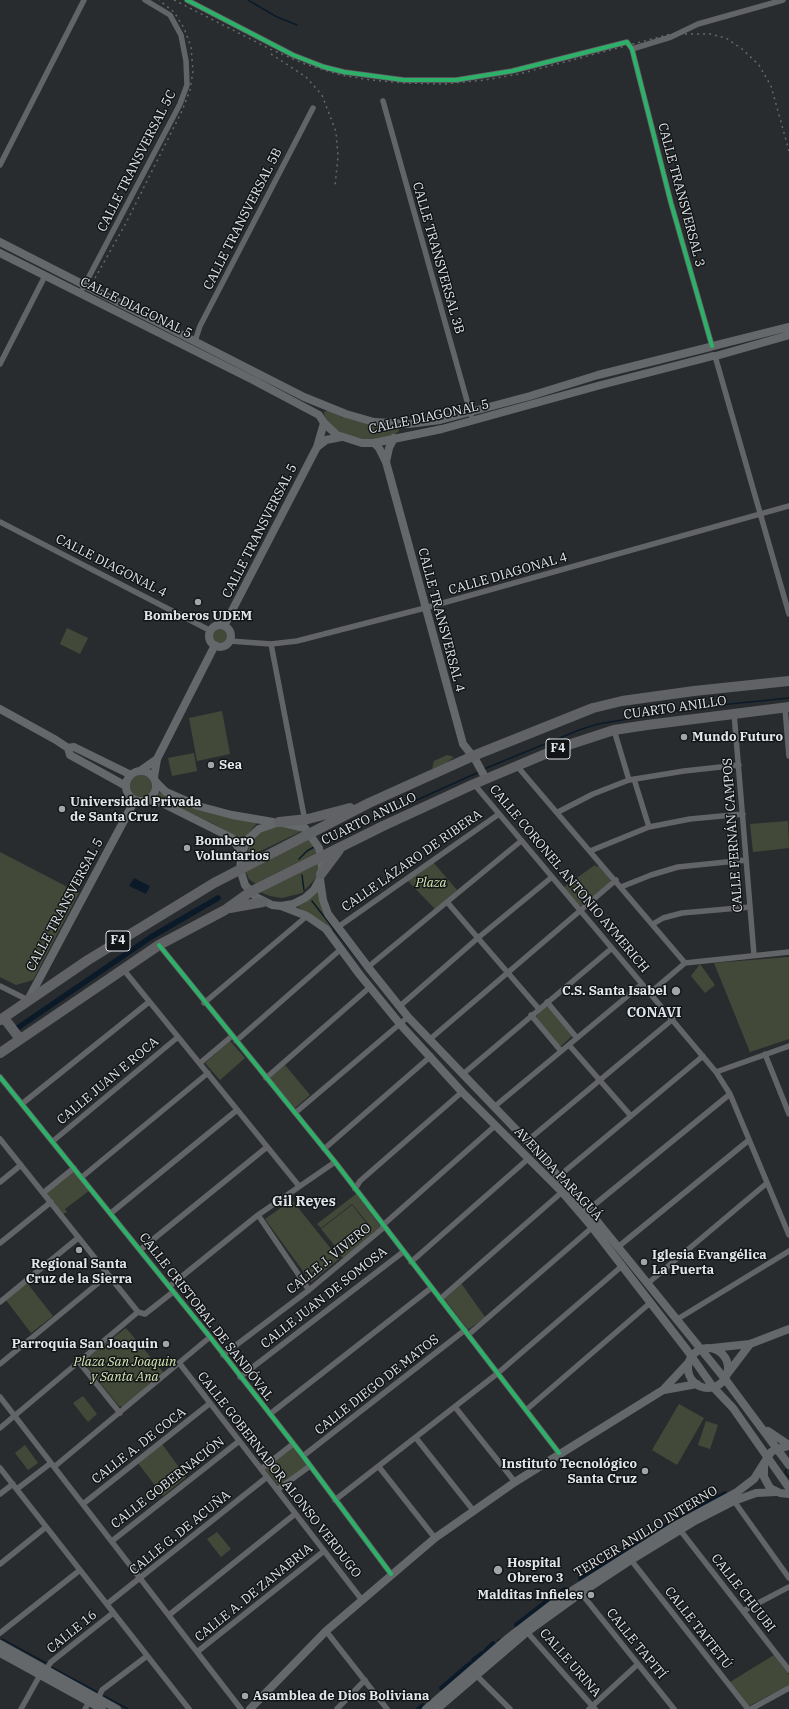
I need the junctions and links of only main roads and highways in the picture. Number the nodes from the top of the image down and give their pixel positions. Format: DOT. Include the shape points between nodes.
graph roads {
  1 [pos="0,242"];
  2 [pos="0,254"];
  3 [pos="130,313"];
  4 [pos="789,327"];
  5 [pos="789,335"];
  6 [pos="712,346"];
  7 [pos="714,356"];
  8 [pos="258,372"];
  9 [pos="253,380"];
  10 [pos="530,396"];
  11 [pos="533,404"];
  12 [pos="327,407"];
  13 [pos="319,415"];
  14 [pos="472,417"];
  15 [pos="420,423"];
  16 [pos="324,424"];
  17 [pos="400,424"];
  18 [pos="420,433"];
  19 [pos="341,437"];
  20 [pos="397,437"];
  21 [pos="374,443"];
  22 [pos="317,447"];
  23 [pos="386,462"];
  24 [pos="224,626"];
  25 [pos="215,645"];
  26 [pos="789,681"];
  27 [pos="787,707"];
  28 [pos="0,709"];
  29 [pos="68,748"];
  30 [pos="91,756"];
  31 [pos="157,759"];
  32 [pos="87,764"];
  33 [pos="480,768"];
  34 [pos="140,771"];
  35 [pos="131,775"];
  36 [pos="155,780"];
  37 [pos="126,786"];
  38 [pos="135,800"];
  39 [pos="148,800"];
  40 [pos="369,803"];
  41 [pos="278,822"];
  42 [pos="306,827"];
  43 [pos="343,845"];
  44 [pos="322,856"];
  45 [pos="240,864"];
  46 [pos="321,876"];
  47 [pos="250,892"];
  48 [pos="263,902"];
  49 [pos="281,906"];
  50 [pos="225,910"];
  51 [pos="28,1000"];
  52 [pos="10,1027"];
  53 [pos="0,1053"];
  54 [pos="595,1225"];
  55 [pos="789,1329"];
  56 [pos="750,1344"];
  57 [pos="705,1349"];
  58 [pos="691,1360"];
  59 [pos="726,1377"];
  60 [pos="697,1384"];
  61 [pos="713,1387"];
  62 [pos="663,1390"];
  63 [pos="761,1426"];
  64 [pos="789,1446"];
  65 [pos="777,1448"];
  66 [pos="763,1460"];
  67 [pos="789,1465"];
  68 [pos="789,1488"];
  69 [pos="782,1493"];
  70 [pos="789,1500"];
  71 [pos="700,1512"];
  72 [pos="631,1560"];
  73 [pos="616,1570"];
  74 [pos="558,1601"];
  75 [pos="507,1639"];
  76 [pos="0,1644"];
  77 [pos="504,1651"];
  78 [pos="0,1652"];
  79 [pos="43,1672"];
  80 [pos="476,1675"];
  81 [pos="87,1705"];
  82 [pos="436,1706"];
  83 [pos="102,1709"];
  84 [pos="117,1709"];
  85 [pos="250,1709"];
  86 [pos="426,1709"];
  1 -- 3 [label="main road, CALLE DIAGONAL 5" via="85,286"];
  2 -- 3 [label="main road, CALLE DIAGONAL 5" via="80,294"];
  3 -- 8 [label="main road, CALLE DIAGONAL 5"];
  3 -- 9 [label="main road, CALLE DIAGONAL 5"];
  4 -- 6 [label="main road, CALLE DIAGONAL 5"];
  5 -- 7 [label="main road, CALLE DIAGONAL 5"];
  6 -- 7 [label="main road" via="708,353"];
  6 -- 10 [label="main road, CALLE DIAGONAL 5" via="598,375"];
  7 -- 11 [label="main road, CALLE DIAGONAL 5"];
  8 -- 9 [label="main road"];
  8 -- 12 [label="main road, CALLE DIAGONAL 5"];
  9 -- 13 [label="main road, CALLE DIAGONAL 5"];
  10 -- 11 [label="main road"];
  10 -- 14 [label="main road, CALLE DIAGONAL 5"];
  11 -- 14 [label="main road, CALLE DIAGONAL 5"];
  12 -- 13 [label="main road" via="321,409"];
  12 -- 17 [label="main road, CALLE DIAGONAL 5" via="358,419"];
  13 -- 16 [label="main road, CALLE DIAGONAL 5"];
  14 -- 15 [label="main road, CALLE DIAGONAL 5"];
  14 -- 18 [label="main road, CALLE DIAGONAL 5"];
  15 -- 17 [label="main road, CALLE DIAGONAL 5"];
  15 -- 18 [label="main road"];
  16 -- 19 [label="main road, CALLE DIAGONAL 5"];
  16 -- 22 [label="main road, CALLE TRANSVERSAL 5"];
  17 -- 20 [label="main road" via="402,428"];
  18 -- 20 [label="main road, CALLE DIAGONAL 5"];
  19 -- 21 [label="main road, CALLE DIAGONAL 5" via="357,442"];
  19 -- 22 [label="main road" via="326,440"];
  20 -- 21 [label="main road, CALLE DIAGONAL 5"];
  20 -- 23 [label="main road" via="389,448"];
  21 -- 23 [label="main road, CALLE TRANSVERSAL 4"];
  22 -- 24 [label="main road, CALLE TRANSVERSAL 5"];
  23 -- 33 [label="main road, CALLE TRANSVERSAL 4" via="463,744"];
  24 -- 25 [label="main road" via="218,625 211,631 211,640"];
  24 -- 25 [label="main road" via="229,630 230,641 222,646"];
  25 -- 31 [label="main road"];
  26 -- 33 [label="highway, CUARTO ANILLO / F4" via="694,691 622,701 593,708"];
  27 -- 33 [label="highway, CUARTO ANILLO / F4" via="614,730 586,738 517,766"];
  28 -- 29 [label="main road"];
  29 -- 30 [label="main road" via="74,747"];
  29 -- 32 [label="main road" via="70,755"];
  30 -- 32 [label="main road"];
  30 -- 35 [label="main road"];
  31 -- 34 [label="main road"];
  31 -- 36 [label="main road"];
  32 -- 37 [label="main road"];
  33 -- 40 [label="highway, CUARTO ANILLO / F4"];
  33 -- 43 [label="highway, CUARTO ANILLO / F4" via="474,784"];
  34 -- 35 [label="main road"];
  34 -- 36 [label="main road" via="148,772"];
  35 -- 37 [label="main road"];
  36 -- 39 [label="main road" via="155,793"];
  36 -- 41 [label="main road" via="166,792 198,806 232,815"];
  37 -- 38 [label="main road" via="128,794"];
  38 -- 39 [label="main road"];
  38 -- 51 [label="main road, CALLE TRANSVERSAL 5"];
  39 -- 45 [label="main road" via="162,803 232,838 238,847"];
  40 -- 42 [label="highway"];
  40 -- 42 [label="highway, CUARTO ANILLO / F4"];
  41 -- 42 [label="highway"];
  41 -- 45 [label="main road" via="253,833 244,845"];
  42 -- 44 [label="main road"];
  42 -- 45 [label="highway, CUARTO ANILLO / F4"];
  43 -- 44 [label="highway, CUARTO ANILLO / F4"];
  43 -- 46 [label="highway"];
  44 -- 46 [label="main road, AVENIDA PARAGUÁ"];
  44 -- 47 [label="highway, CUARTO ANILLO / F4"];
  45 -- 47 [label="main road" via="245,885"];
  45 -- 51 [label="highway, CUARTO ANILLO / F4"];
  46 -- 49 [label="main road" via="314,890 305,898 294,904"];
  46 -- 54 [label="main road, AVENIDA PARAGUÁ" via="323,900 328,914 368,967 429,1040 559,1176 588,1210"];
  47 -- 48 [label="main road"];
  47 -- 50 [label="highway, CUARTO ANILLO / F4"];
  48 -- 49 [label="main road, AVENIDA PARAGUÁ"];
  48 -- 50 [label="highway"];
  49 -- 54 [label="main road, AVENIDA PARAGUÁ" via="307,916 326,929 400,1024 462,1092"];
  50 -- 52 [label="highway, CUARTO ANILLO / F4" via="123,969"];
  51 -- 52 [label="highway, CUARTO ANILLO / F4"];
  52 -- 53 [label="highway, CUARTO ANILLO / F4"];
  54 -- 57 [label="main road, AVENIDA PARAGUÁ" via="618,1247 676,1320"];
  54 -- 58 [label="main road, AVENIDA PARAGUÁ"];
  55 -- 56 [label="main road"];
  56 -- 57 [label="main road"];
  56 -- 59 [label="main road"];
  57 -- 58 [label="main road"];
  57 -- 59 [label="main road, AVENIDA PARAGUÁ"];
  57 -- 59 [label="main road" via="719,1351 726,1359"];
  58 -- 60 [label="main road" via="689,1370 691,1378"];
  58 -- 61 [label="main road, AVENIDA PARAGUÁ"];
  58 -- 62 [label="main road"];
  59 -- 61 [label="main road"];
  59 -- 63 [label="main road, AVENIDA PARAGUÁ"];
  60 -- 61 [label="main road" via="705,1388"];
  60 -- 62 [label="main road"];
  61 -- 66 [label="main road, AVENIDA PARAGUÁ" via="733,1408"];
  62 -- 85 [label="main road" via="515,1482 435,1538 326,1631"];
  63 -- 64 [label="main road"];
  63 -- 65 [label="main road, AVENIDA PARAGUÁ"];
  64 -- 65 [label="main road"];
  65 -- 66 [label="main road, TERCER ANILLO INTERNO"];
  65 -- 67 [label="main road, AVENIDA PARAGUÁ"];
  66 -- 68 [label="main road, AVENIDA PARAGUÁ"];
  66 -- 69 [label="main road" via="766,1483"];
  66 -- 71 [label="main road, TERCER ANILLO INTERNO" via="750,1483"];
  69 -- 70 [label="main road"];
  69 -- 72 [label="main road, TERCER ANILLO INTERNO" via="756,1493 734,1501"];
  71 -- 72 [label="main road" via="682,1526 634,1554"];
  71 -- 74 [label="main road, TERCER ANILLO INTERNO" via="627,1555"];
  72 -- 73 [label="main road, TERCER ANILLO INTERNO"];
  73 -- 74 [label="main road" via="564,1603"];
  73 -- 77 [label="main road, TERCER ANILLO INTERNO"];
  74 -- 75 [label="main road, TERCER ANILLO INTERNO"];
  74 -- 77 [label="main road" via="557,1608 509,1644"];
  75 -- 80 [label="main road" via="505,1647"];
  75 -- 82 [label="main road, TERCER ANILLO INTERNO"];
  76 -- 79 [label="main road"];
  77 -- 80 [label="main road, TERCER ANILLO INTERNO"];
  78 -- 79 [label="main road"];
  79 -- 81 [label="main road"];
  79 -- 84 [label="main road"];
  80 -- 82 [label="main road" via="472,1675"];
  81 -- 83 [label="main road"];
  82 -- 86 [label="main road, TERCER ANILLO INTERNO"];
}
